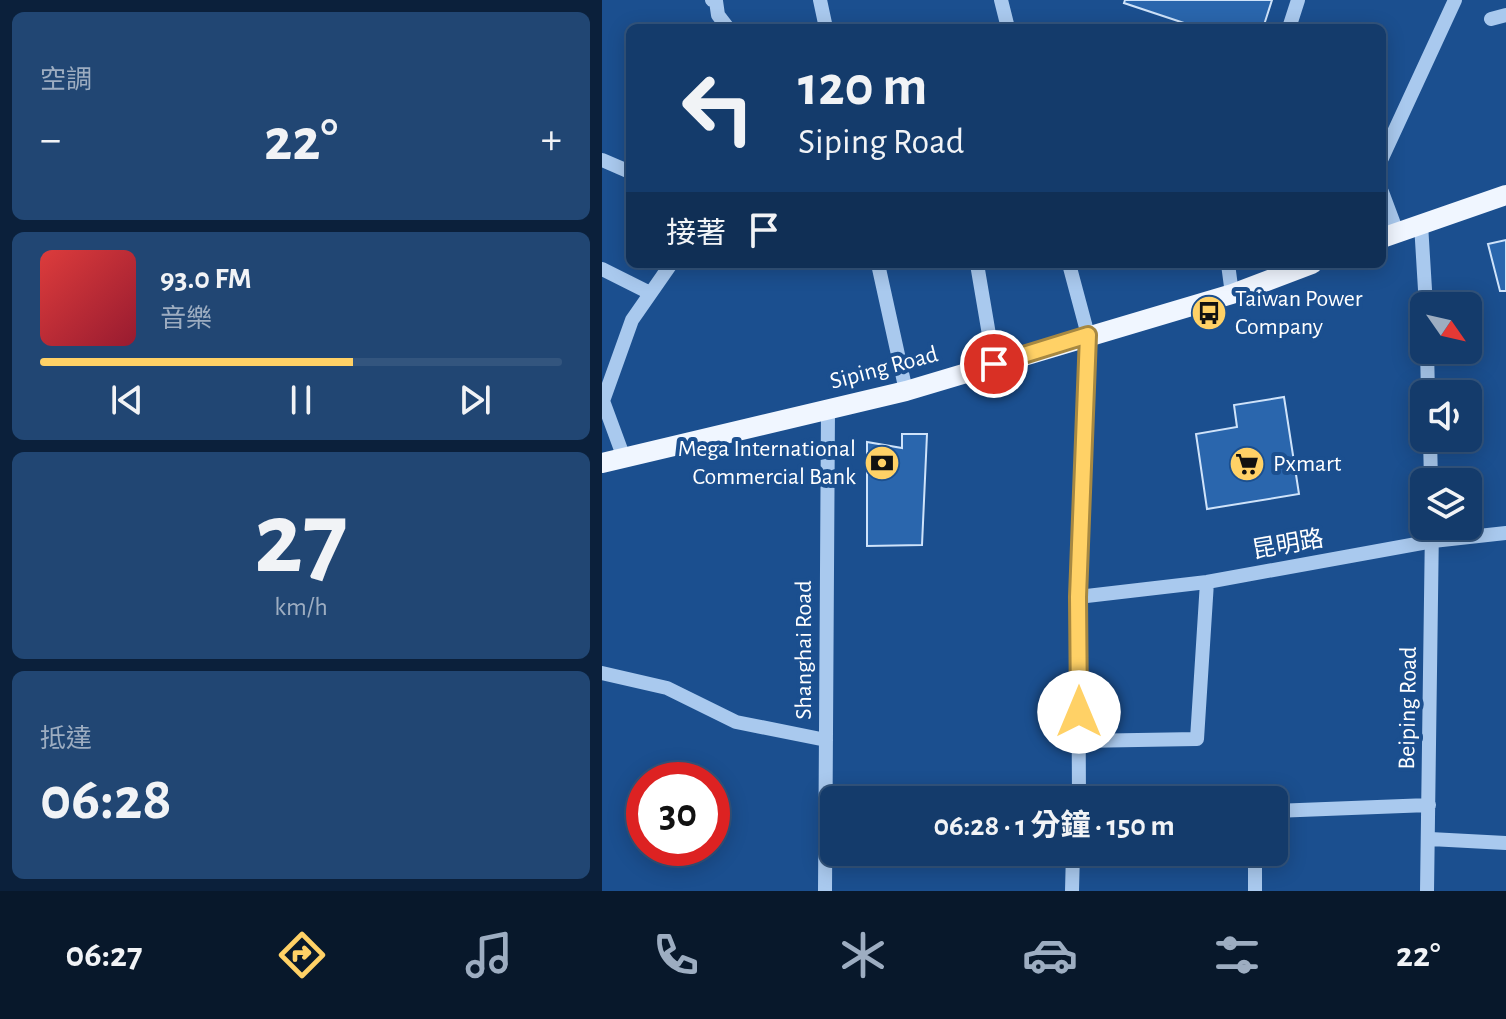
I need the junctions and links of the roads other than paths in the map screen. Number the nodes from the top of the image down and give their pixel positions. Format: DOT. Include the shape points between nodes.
graph roads {
  1 [pos="712,0"];
  2 [pos="820,0"];
  3 [pos="1001,0"];
  4 [pos="1298,0"];
  5 [pos="1455,0"];
  6 [pos="725,24"];
  7 [pos="825,24"];
  8 [pos="1007,24"];
  9 [pos="1290,24"];
  10 [pos="1386,149"];
  11 [pos="602,160"];
  12 [pos="626,170"];
  13 [pos="1506,195"];
  14 [pos="1386,214"];
  15 [pos="1421,224"];
  16 [pos="1390,235"];
  17 [pos="669,268"];
  18 [pos="879,268"];
  19 [pos="978,268"];
  20 [pos="1070,268"];
  21 [pos="1229,268"];
  22 [pos="1301,268"];
  23 [pos="602,269"];
  24 [pos="648,292"];
  25 [pos="1425,292"];
  26 [pos="1232,294"];
  27 [pos="1088,335"];
  28 [pos="994,364"];
  29 [pos="906,391"];
  30 [pos="828,409"];
  31 [pos="624,458"];
  32 [pos="602,463"];
  33 [pos="1482,533"];
  34 [pos="1506,533"];
  35 [pos="1410,539"];
  36 [pos="1432,540"];
  37 [pos="1207,582"];
  38 [pos="1078,597"];
  39 [pos="602,673"];
  40 [pos="826,740"];
  41 [pos="1079,741"];
  42 [pos="826,786"];
  43 [pos="1079,786"];
  44 [pos="1429,805"];
  45 [pos="1288,810"];
  46 [pos="1430,839"];
  47 [pos="1506,843"];
  48 [pos="825,866"];
  49 [pos="1072,866"];
  50 [pos="1255,866"];
  51 [pos="825,891"];
  52 [pos="1072,891"];
  53 [pos="1255,891"];
  54 [pos="1427,891"];
  1 -- 6 [label="street"];
  2 -- 7 [label="street"];
  3 -- 8 [label="street"];
  4 -- 9 [label="street"];
  5 -- 10 [label="street"];
  11 -- 12 [label="street"];
  13 -- 15 [label="main road"];
  14 -- 16 [label="street"];
  15 -- 16 [label="main road"];
  15 -- 25 [label="street"];
  17 -- 24 [label="street"];
  18 -- 29 [label="street"];
  19 -- 28 [label="street"];
  20 -- 27 [label="street"];
  21 -- 26 [label="street"];
  22 -- 26 [label="main road, Siping Road"];
  23 -- 24 [label="street"];
  24 -- 31 [label="street" via="632,320 603,401"];
  26 -- 27 [label="main road, Siping Road"];
  27 -- 28 [label="main road, Siping Road"];
  27 -- 38 [label="street"];
  28 -- 29 [label="main road, Siping Road"];
  29 -- 30 [label="main road, Siping Road"];
  30 -- 31 [label="main road, Siping Road"];
  30 -- 40 [label="street, Shanghai Road"];
  31 -- 32 [label="main road, Siping Road"];
  33 -- 34 [label="street, 昆明路"];
  35 -- 37 [label="street, 昆明路"];
  36 -- 44 [label="street, Beiping Road"];
  37 -- 38 [label="street, 昆明路"];
  37 -- 41 [label="street" via="1197,739"];
  38 -- 41 [label="street"];
  39 -- 40 [label="street" via="667,688 736,722"];
  40 -- 42 [label="street, Shanghai Road"];
  41 -- 43 [label="street"];
  44 -- 45 [label="street"];
  44 -- 46 [label="street, Beiping Road"];
  46 -- 47 [label="street"];
  46 -- 54 [label="street, Beiping Road"];
  48 -- 51 [label="street, Shanghai Road"];
  49 -- 52 [label="street"];
  50 -- 53 [label="street"];
}
